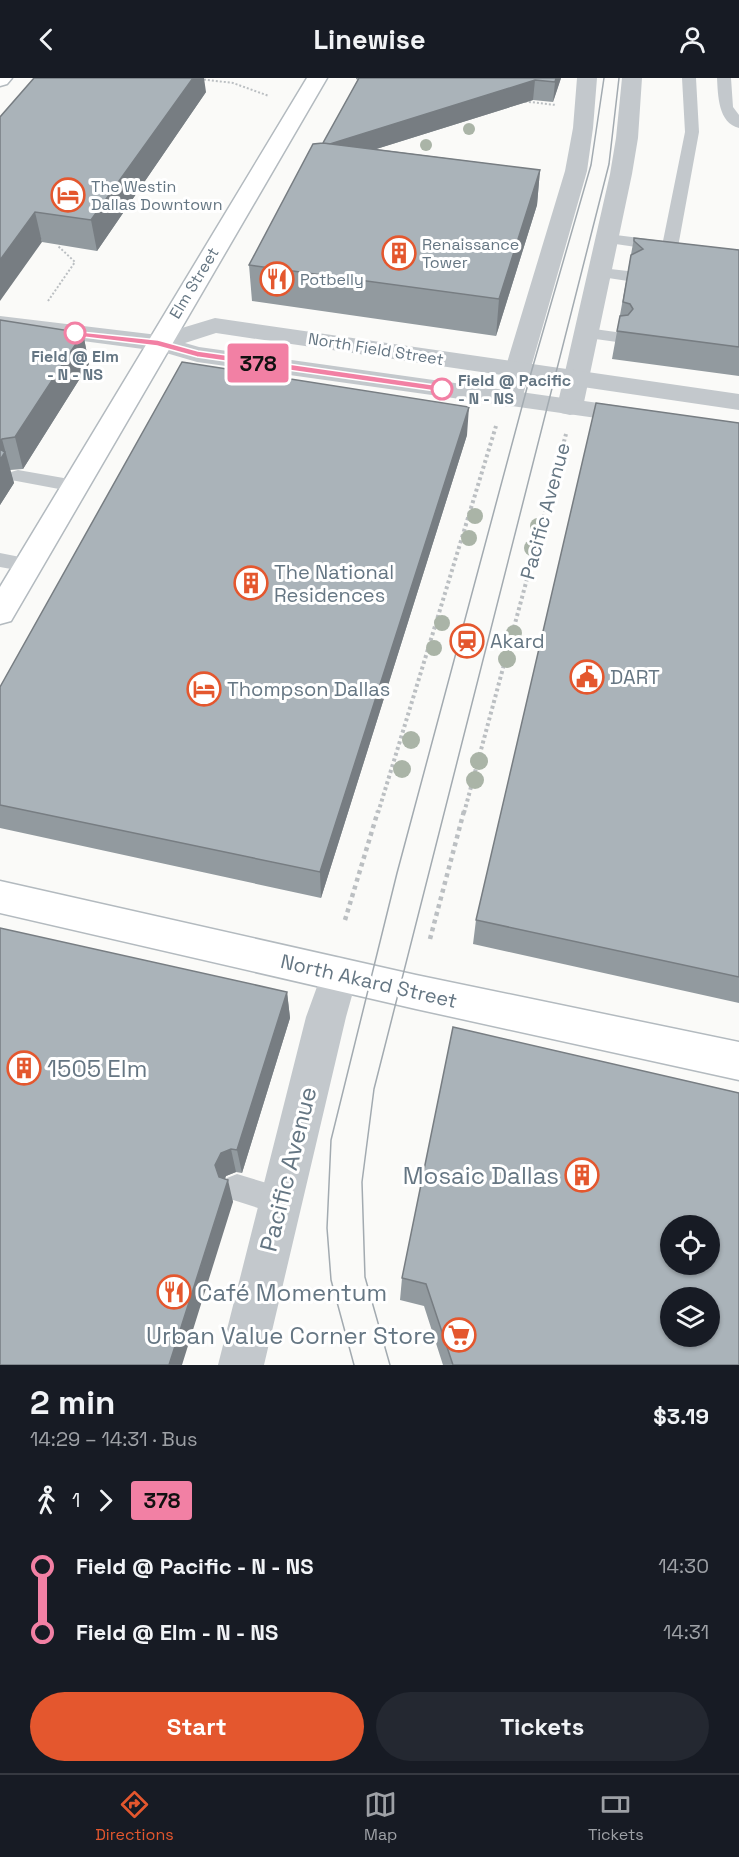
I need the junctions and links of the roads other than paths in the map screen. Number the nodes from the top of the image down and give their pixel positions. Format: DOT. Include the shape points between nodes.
graph roads {
  1 [pos="316,78"];
  2 [pos="587,78"];
  3 [pos="632,78"];
  4 [pos="689,78"];
  5 [pos="724,78"];
  6 [pos="739,124"];
  7 [pos="608,239"];
  8 [pos="601,273"];
  9 [pos="628,276"];
  10 [pos="1,324"];
  11 [pos="587,333"];
  12 [pos="617,337"];
  13 [pos="158,343"];
  14 [pos="518,371"];
  15 [pos="576,380"];
  16 [pos="509,399"];
  17 [pos="739,402"];
  18 [pos="570,407"];
  19 [pos="659,419"];
  20 [pos="18,476"];
  21 [pos="75,486"];
  22 [pos="0,560"];
  23 [pos="28,565"];
  24 [pos="3,604"];
  25 [pos="0,897"];
  26 [pos="339,974"];
  27 [pos="739,1061"];
  28 [pos="237,1188"];
  29 [pos="280,1200"];
  30 [pos="241,1365"];
  1 -- 13 [label="main road, Elm Street"];
  2 -- 14 [label="street" via="576,171"];
  3 -- 7 [label="street" via="627,138"];
  4 -- 7 [label="lane" via="692,132 676,248"];
  5 -- 6 [label="lane" via="726,108"];
  7 -- 8 [label="street"];
  8 -- 9 [label="lane"];
  8 -- 11 [label="street"];
  10 -- 13 [label="street, North Field Street"];
  11 -- 12 [label="lane"];
  11 -- 15 [label="street"];
  13 -- 14 [label="street, North Field Street" via="214,325"];
  13 -- 16 [label="street, North Field Street" via="197,354"];
  13 -- 21 [label="main road, Elm Street"];
  14 -- 15 [label="street, North Field Street"];
  14 -- 16 [label="street"];
  15 -- 17 [label="street, North Field Street"];
  15 -- 18 [label="street"];
  16 -- 18 [label="street, North Field Street"];
  18 -- 19 [label="street, North Field Street"];
  20 -- 21 [label="lane"];
  21 -- 23 [label="main road, Elm Street"];
  22 -- 23 [label="lane"];
  23 -- 24 [label="main road, Elm Street"];
  25 -- 26 [label="main road, North Akard Street"];
  26 -- 27 [label="main road, North Akard Street"];
  26 -- 29 [label="street, Pacific Avenue"];
  28 -- 29 [label="lane"];
  29 -- 30 [label="street, Pacific Avenue"];
}
